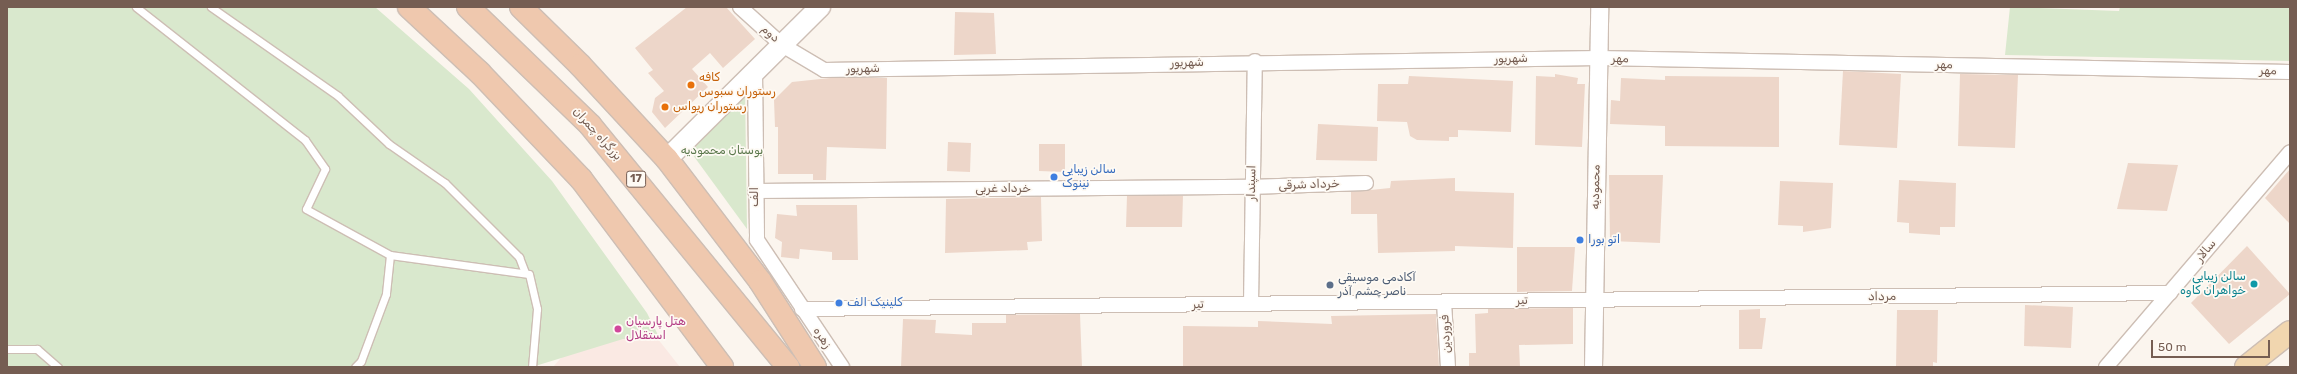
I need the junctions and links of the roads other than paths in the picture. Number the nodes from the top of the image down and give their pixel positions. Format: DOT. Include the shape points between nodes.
graph roads {
  1 [pos="136,7"];
  2 [pos="211,7"];
  3 [pos="409,7"];
  4 [pos="468,7"];
  5 [pos="521,7"];
  6 [pos="740,7"];
  7 [pos="820,7"];
  8 [pos="1599,7"];
  9 [pos="782,44"];
  10 [pos="1599,58"];
  11 [pos="1255,62"];
  12 [pos="755,72"];
  13 [pos="2290,72"];
  14 [pos="2290,152"];
  15 [pos="666,159"];
  16 [pos="1366,183"];
  17 [pos="1252,187"];
  18 [pos="755,190"];
  19 [pos="390,256"];
  20 [pos="525,273"];
  21 [pos="2170,293"];
  22 [pos="1594,300"];
  23 [pos="1444,302"];
  24 [pos="1251,304"];
  25 [pos="802,309"];
  26 [pos="2290,332"];
  27 [pos="2290,348"];
  28 [pos="7,349"];
  29 [pos="58,367"];
  30 [pos="355,367"];
  31 [pos="532,367"];
  32 [pos="722,367"];
  33 [pos="788,367"];
  34 [pos="815,367"];
  35 [pos="842,367"];
  36 [pos="1448,367"];
  37 [pos="1593,367"];
  38 [pos="2106,367"];
  39 [pos="2246,367"];
  40 [pos="2266,367"];
  1 -- 19 [label="lane" via="306,140 325,169 306,209"];
  2 -- 20 [label="lane" via="338,96 389,144 445,184 519,256"];
  3 -- 32 [label="highway" via="485,77 581,179"];
  4 -- 33 [label="highway, بزرگراه چمران / 17" via="590,125"];
  5 -- 15 [label="highway" via="580,64"];
  6 -- 9 [label="street, دوم"];
  7 -- 9 [label="main road"];
  8 -- 10 [label="street, محمودیه"];
  9 -- 11 [label="street, شهریور" via="824,70"];
  9 -- 12 [label="main road"];
  10 -- 11 [label="street, شهریور"];
  10 -- 13 [label="street, مهر"];
  10 -- 22 [label="street, محمودیه"];
  11 -- 17 [label="street, اسپندار"];
  12 -- 15 [label="main road"];
  12 -- 18 [label="street, الف"];
  14 -- 21 [label="street, سالار"];
  15 -- 34 [label="highway" via="760,281"];
  16 -- 17 [label="street, خرداد شرقی"];
  17 -- 18 [label="street, خرداد غربی"];
  17 -- 24 [label="street, اسپندار"];
  18 -- 25 [label="street, الف" via="757,240"];
  19 -- 20 [label="lane"];
  19 -- 30 [label="lane" via="386,294 361,361"];
  20 -- 31 [label="lane" via="529,274 537,309"];
  21 -- 22 [label="street, مرداد"];
  21 -- 38 [label="street, سالار"];
  22 -- 23 [label="street, تیر"];
  22 -- 37 [label="street, محمودیه"];
  23 -- 24 [label="street, تیر"];
  23 -- 36 [label="street, فروردین"];
  24 -- 25 [label="street, تیر"];
  25 -- 35 [label="street, زهره"];
  26 -- 39 [label="main road"];
  27 -- 40 [label="main road"];
  28 -- 29 [label="lane" via="37,349"];
}
